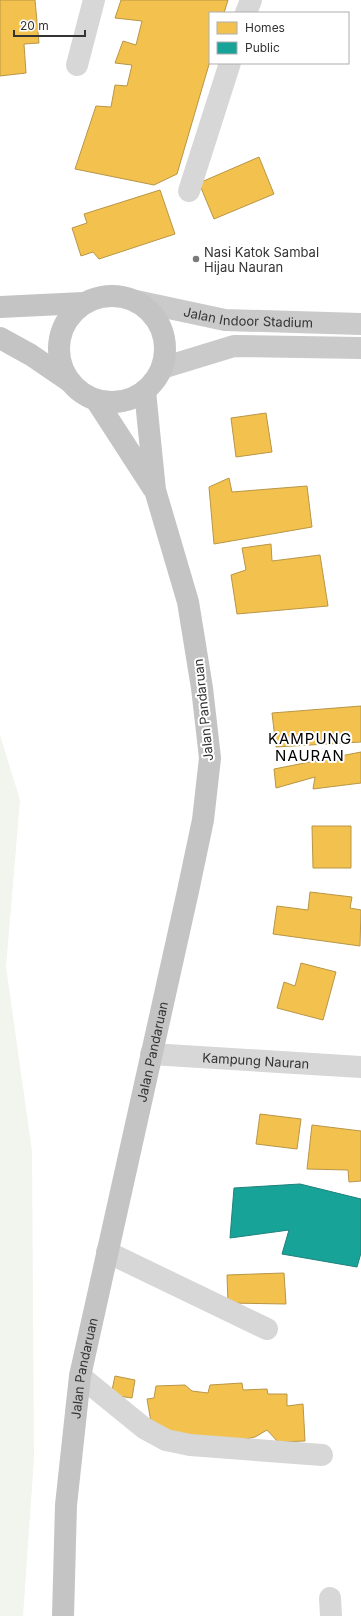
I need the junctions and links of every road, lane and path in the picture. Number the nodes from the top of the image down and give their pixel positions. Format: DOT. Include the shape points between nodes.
graph roads {
  1 [pos="94,0"];
  2 [pos="251,0"];
  3 [pos="246,12"];
  4 [pos="230,64"];
  5 [pos="77,65"];
  6 [pos="189,191"];
  7 [pos="136,301"];
  8 [pos="83,304"];
  9 [pos="0,307"];
  10 [pos="361,324"];
  11 [pos="0,338"];
  12 [pos="361,348"];
  13 [pos="162,368"];
  14 [pos="69,381"];
  15 [pos="144,391"];
  16 [pos="96,400"];
  17 [pos="155,490"];
  18 [pos="151,1054"];
  19 [pos="361,1067"];
  20 [pos="107,1252"];
  21 [pos="267,1329"];
  22 [pos="80,1376"];
  23 [pos="322,1455"];
  24 [pos="63,1616"];
  1 -- 5 [label="street"];
  2 -- 3 [label="street"];
  4 -- 6 [label="street"];
  7 -- 8 [label="highway" via="119,296 100,296"];
  7 -- 10 [label="main road, Jalan Indoor Stadium" via="225,320"];
  7 -- 13 [label="highway" via="152,313 162,329 165,348"];
  8 -- 9 [label="highway"];
  8 -- 14 [label="highway" via="70,315 61,331 58,348 61,366"];
  11 -- 14 [label="highway"];
  12 -- 13 [label="main road, Jalan Indoor Stadium" via="234,346"];
  13 -- 15 [label="highway"];
  14 -- 16 [label="highway" via="81,393"];
  15 -- 16 [label="highway" via="130,399 113,402"];
  15 -- 17 [label="highway, Jalan Pandaruan"];
  16 -- 17 [label="highway, Jalan Pandaruan"];
  17 -- 18 [label="highway, Jalan Pandaruan" via="188,602 210,758 203,820"];
  18 -- 19 [label="street, Kampung Nauran"];
  18 -- 20 [label="highway, Jalan Pandaruan"];
  20 -- 21 [label="street"];
  20 -- 22 [label="highway, Jalan Pandaruan"];
  22 -- 23 [label="street" via="144,1428 166,1440 190,1445"];
  22 -- 24 [label="highway, Jalan Pandaruan" via="66,1505"];
}
